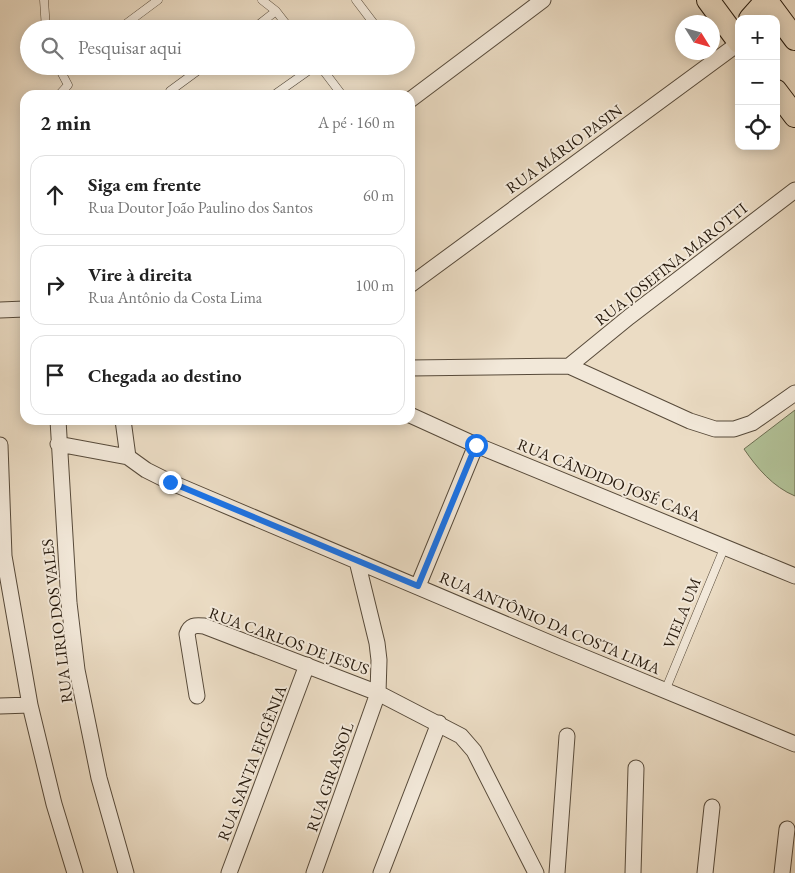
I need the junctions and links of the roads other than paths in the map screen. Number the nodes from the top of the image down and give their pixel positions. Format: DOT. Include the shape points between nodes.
graph roads {
  1 [pos="44,0"];
  2 [pos="158,0"];
  3 [pos="262,0"];
  4 [pos="356,0"];
  5 [pos="543,0"];
  6 [pos="708,0"];
  7 [pos="766,0"];
  8 [pos="276,11"];
  9 [pos="753,15"];
  10 [pos="45,20"];
  11 [pos="131,20"];
  12 [pos="264,20"];
  13 [pos="283,20"];
  14 [pos="371,20"];
  15 [pos="735,37"];
  16 [pos="795,39"];
  17 [pos="735,45"];
  18 [pos="62,75"];
  19 [pos="192,75"];
  20 [pos="302,75"];
  21 [pos="327,75"];
  22 [pos="64,90"];
  23 [pos="171,90"];
  24 [pos="281,90"];
  25 [pos="338,90"];
  26 [pos="415,96"];
  27 [pos="780,96"];
  28 [pos="795,116"];
  29 [pos="795,190"];
  30 [pos="415,281"];
  31 [pos="20,309"];
  32 [pos="0,310"];
  33 [pos="569,366"];
  34 [pos="415,368"];
  35 [pos="795,393"];
  36 [pos="415,417"];
  37 [pos="58,425"];
  38 [pos="124,425"];
  39 [pos="58,444"];
  40 [pos="0,445"];
  41 [pos="476,445"];
  42 [pos="128,457"];
  43 [pos="725,546"];
  44 [pos="2,556"];
  45 [pos="357,562"];
  46 [pos="795,576"];
  47 [pos="418,586"];
  48 [pos="307,665"];
  49 [pos="665,691"];
  50 [pos="378,693"];
  51 [pos="197,696"];
  52 [pos="30,705"];
  53 [pos="0,706"];
  54 [pos="439,723"];
  55 [pos="567,736"];
  56 [pos="795,744"];
  57 [pos="636,768"];
  58 [pos="712,808"];
  59 [pos="787,829"];
  60 [pos="75,873"];
  61 [pos="126,873"];
  62 [pos="229,873"];
  63 [pos="314,873"];
  64 [pos="381,873"];
  65 [pos="536,873"];
  66 [pos="556,873"];
  67 [pos="633,873"];
  68 [pos="705,873"];
  69 [pos="782,873"];
  1 -- 10 [label="lane"];
  2 -- 11 [label="lane"];
  3 -- 8 [label="lane"];
  4 -- 14 [label="lane"];
  5 -- 26 [label="street"];
  6 -- 15 [label="main road"];
  7 -- 9 [label="main road"];
  7 -- 16 [label="main road"];
  8 -- 12 [label="lane"];
  8 -- 13 [label="lane"];
  17 -- 30 [label="street, RUA MÁRIO PASIN"];
  18 -- 22 [label="lane" via="68,85"];
  19 -- 23 [label="lane"];
  20 -- 24 [label="lane"];
  21 -- 25 [label="lane"];
  27 -- 28 [label="main road"];
  29 -- 33 [label="street, RUA JOSEFINA MAROTTI"];
  31 -- 32 [label="street"];
  33 -- 34 [label="street"];
  33 -- 35 [label="street" via="690,422 715,428 734,429 752,424"];
  36 -- 41 [label="street, RUA CÂNDIDO JOSÉ CASA"];
  37 -- 39 [label="street, RUA LIRIO DOS VALES"];
  38 -- 42 [label="street"];
  39 -- 42 [label="street"];
  39 -- 61 [label="street, RUA LIRIO DOS VALES" via="77,670 99,778"];
  40 -- 44 [label="street"];
  41 -- 43 [label="street, RUA CÂNDIDO JOSÉ CASA"];
  41 -- 47 [label="street"];
  42 -- 45 [label="street, RUA ANTÔNIO DA COSTA LIMA" via="170,482"];
  43 -- 46 [label="street, RUA CÂNDIDO JOSÉ CASA"];
  43 -- 49 [label="lane, VIELA UM"];
  44 -- 52 [label="street"];
  45 -- 47 [label="street, RUA ANTÔNIO DA COSTA LIMA"];
  45 -- 50 [label="street, RUA GIRASSOL" via="379,660"];
  47 -- 49 [label="street, RUA ANTÔNIO DA COSTA LIMA"];
  48 -- 50 [label="street, RUA CARLOS DE JESUS"];
  48 -- 51 [label="street, RUA CARLOS DE JESUS" via="204,626 192,626 187,634"];
  48 -- 62 [label="street, RUA SANTA EFIGÊNIA"];
  49 -- 56 [label="street, RUA ANTÔNIO DA COSTA LIMA"];
  50 -- 54 [label="street, RUA CARLOS DE JESUS"];
  50 -- 63 [label="street, RUA GIRASSOL"];
  52 -- 53 [label="street"];
  52 -- 60 [label="street"];
  54 -- 64 [label="street"];
  54 -- 65 [label="street, RUA CARLOS DE JESUS" via="461,736 474,751"];
  55 -- 66 [label="street"];
  57 -- 67 [label="street"];
  58 -- 68 [label="street"];
  59 -- 69 [label="street"];
}
